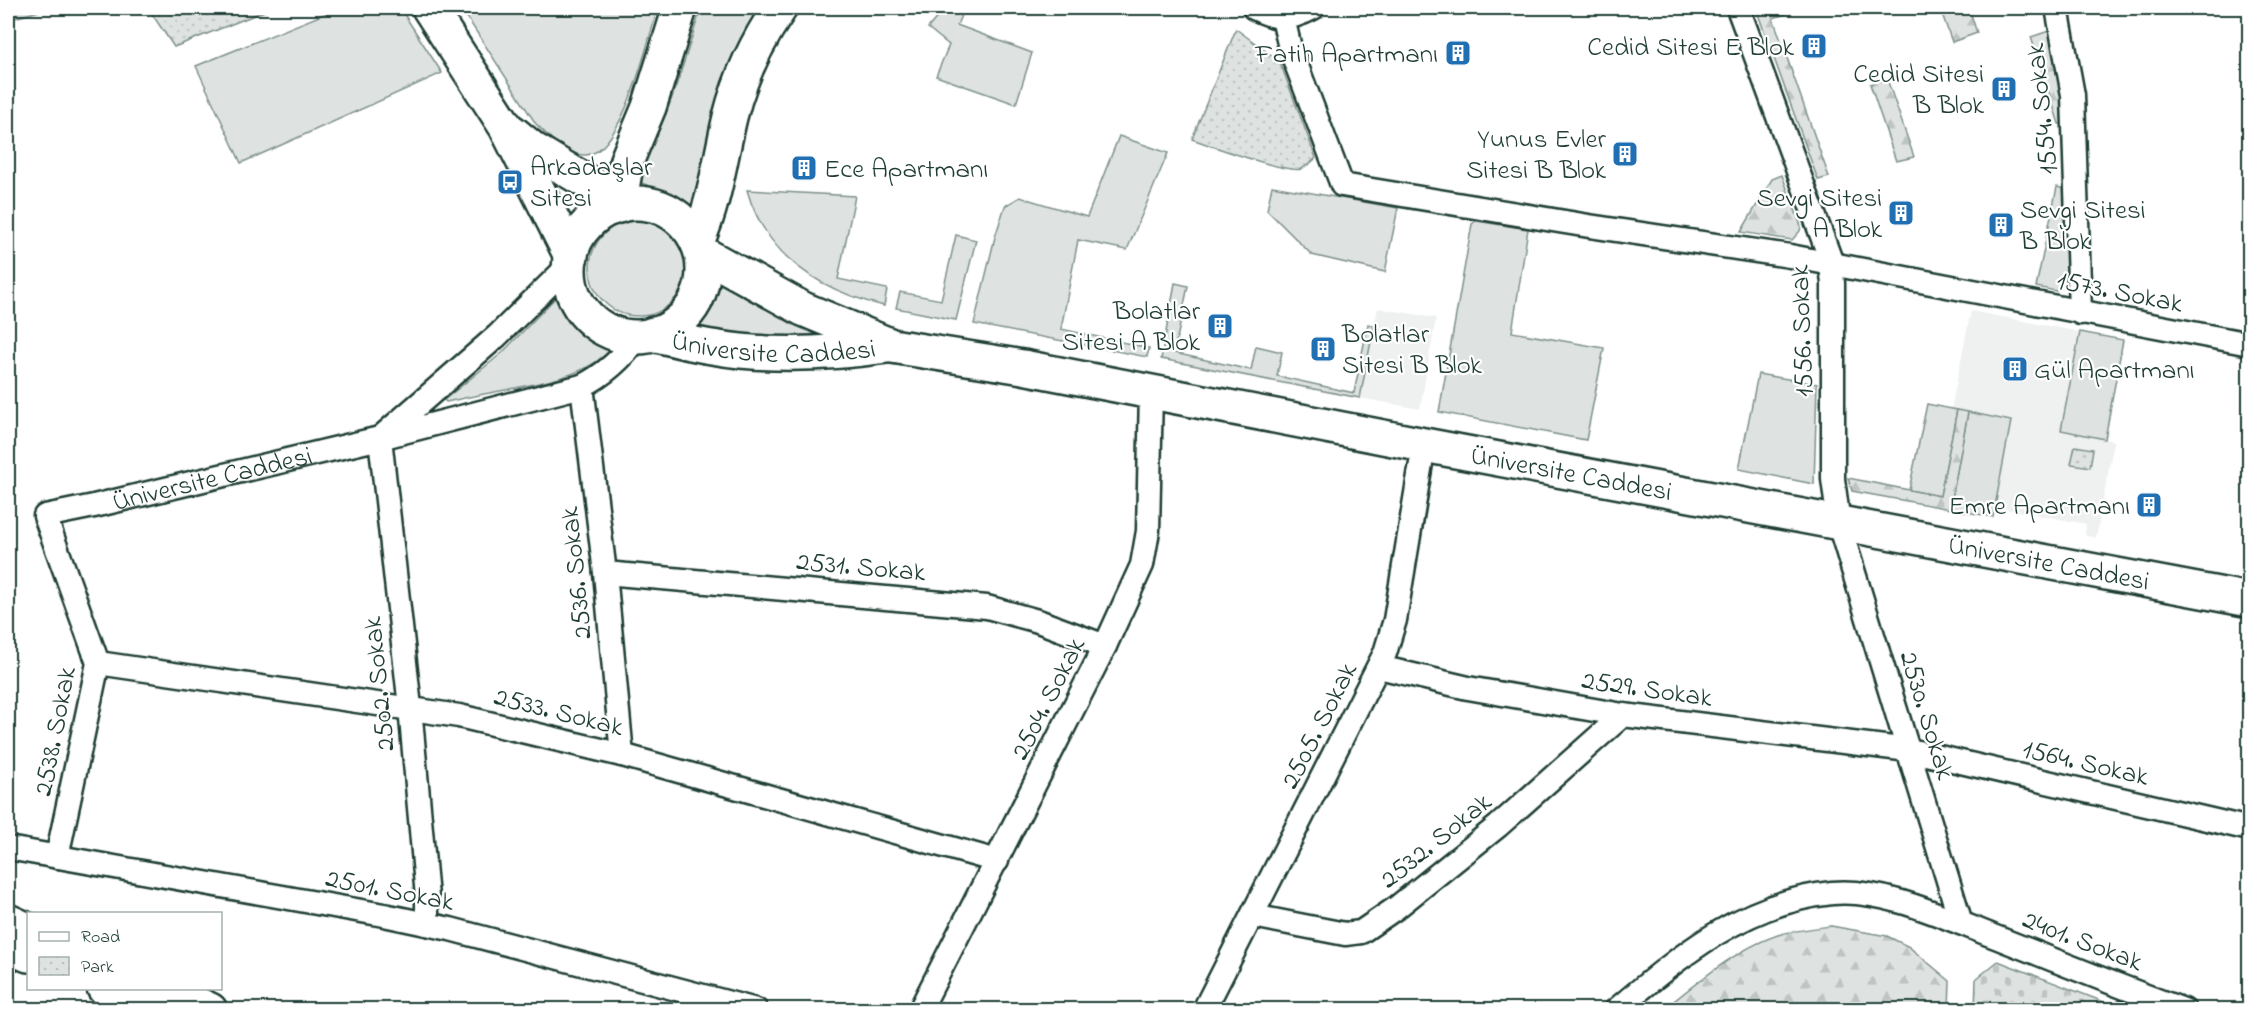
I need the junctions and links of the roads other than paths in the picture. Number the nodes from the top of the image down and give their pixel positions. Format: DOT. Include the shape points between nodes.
graph roads {
  1 [pos="429,8"];
  2 [pos="680,8"];
  3 [pos="780,8"];
  4 [pos="1254,8"];
  5 [pos="1313,8"];
  6 [pos="1738,8"];
  7 [pos="2057,8"];
  8 [pos="1282,13"];
  9 [pos="506,127"];
  10 [pos="615,206"];
  11 [pos="699,248"];
  12 [pos="570,261"];
  13 [pos="1831,264"];
  14 [pos="2080,313"];
  15 [pos="646,335"];
  16 [pos="2250,345"];
  17 [pos="892,346"];
  18 [pos="582,386"];
  19 [pos="1151,392"];
  20 [pos="380,438"];
  21 [pos="1424,446"];
  22 [pos="45,516"];
  23 [pos="1839,524"];
  24 [pos="605,573"];
  25 [pos="2250,600"];
  26 [pos="1105,646"];
  27 [pos="98,663"];
  28 [pos="1379,667"];
  29 [pos="410,707"];
  30 [pos="1623,715"];
  31 [pos="1909,750"];
  32 [pos="622,755"];
  33 [pos="2250,829"];
  34 [pos="8,848"];
  35 [pos="57,857"];
  36 [pos="997,861"];
  37 [pos="1253,916"];
  38 [pos="8,921"];
  39 [pos="1961,923"];
  40 [pos="427,924"];
  41 [pos="27,930"];
  42 [pos="8,946"];
  43 [pos="27,955"];
  44 [pos="166,990"];
  45 [pos="112,997"];
  46 [pos="151,1010"];
  47 [pos="210,1010"];
  48 [pos="756,1010"];
  49 [pos="920,1010"];
  50 [pos="1204,1010"];
  51 [pos="1616,1010"];
  52 [pos="2184,1010"];
  1 -- 9 [label="main road"];
  2 -- 10 [label="main road"];
  3 -- 11 [label="main road" via="741,81"];
  4 -- 8 [label="street"];
  5 -- 8 [label="street" via="1293,17"];
  6 -- 13 [label="street, 1556. Sokak"];
  7 -- 14 [label="street, 1554. Sokak" via="2073,95"];
  8 -- 13 [label="street, 1573. Sokak" via="1290,48 1342,185"];
  9 -- 10 [label="main road" via="534,150 599,189"];
  9 -- 12 [label="main road"];
  10 -- 11 [label="main road" via="633,203 669,211 683,222"];
  10 -- 12 [label="main road" via="597,215 583,229"];
  11 -- 15 [label="main road" via="702,280 693,306 666,330"];
  11 -- 17 [label="main road, Üniversite Caddesi" via="803,309"];
  12 -- 15 [label="main road" via="571,285 591,320 608,331"];
  12 -- 20 [label="street, Üniversite Caddesi" via="489,344"];
  13 -- 14 [label="street, 1573. Sokak"];
  13 -- 23 [label="street, 1556. Sokak" via="1833,478"];
  14 -- 16 [label="street, 1573. Sokak"];
  15 -- 17 [label="main road, Üniversite Caddesi" via="714,348 756,351 819,352"];
  15 -- 18 [label="street, Üniversite Caddesi" via="598,378"];
  17 -- 19 [label="main road, Üniversite Caddesi"];
  18 -- 20 [label="street, Üniversite Caddesi"];
  18 -- 24 [label="street, 2536. Sokak"];
  19 -- 21 [label="main road, Üniversite Caddesi"];
  19 -- 26 [label="street, 2504. Sokak" via="1146,548 1135,584"];
  20 -- 22 [label="street, Üniversite Caddesi"];
  20 -- 29 [label="street, 2502. Sokak"];
  21 -- 23 [label="main road, Üniversite Caddesi"];
  21 -- 28 [label="street, 2505. Sokak" via="1395,620"];
  22 -- 27 [label="street, 2538. Sokak"];
  23 -- 25 [label="main road, Üniversite Caddesi"];
  23 -- 31 [label="street, 2530. Sokak"];
  24 -- 26 [label="street, 2531. Sokak" via="987,607"];
  24 -- 32 [label="street, 2536. Sokak"];
  26 -- 36 [label="street, 2504. Sokak"];
  27 -- 29 [label="street, 2533. Sokak"];
  27 -- 35 [label="street, 2538. Sokak"];
  28 -- 30 [label="street, 2529. Sokak" via="1468,688"];
  28 -- 37 [label="street, 2505. Sokak"];
  29 -- 32 [label="street, 2533. Sokak"];
  29 -- 40 [label="street, 2502. Sokak"];
  30 -- 31 [label="street, 2529. Sokak"];
  30 -- 37 [label="street, 2532. Sokak" via="1498,826 1370,928 1344,934"];
  31 -- 33 [label="street, 1564. Sokak"];
  31 -- 39 [label="street, 2530. Sokak"];
  32 -- 36 [label="street, 2533. Sokak"];
  34 -- 35 [label="street, 2501. Sokak"];
  35 -- 40 [label="street, 2501. Sokak"];
  36 -- 49 [label="street, 2504. Sokak"];
  37 -- 50 [label="street, 2505. Sokak"];
  38 -- 41 [label="main road"];
  39 -- 51 [label="street" via="1853,893 1802,898 1739,920 1706,939 1677,958"];
  39 -- 52 [label="street, 2401. Sokak"];
  40 -- 48 [label="street, 2501. Sokak"];
  42 -- 43 [label="main road"];
  44 -- 47 [label="main road"];
  45 -- 46 [label="main road"];
}
